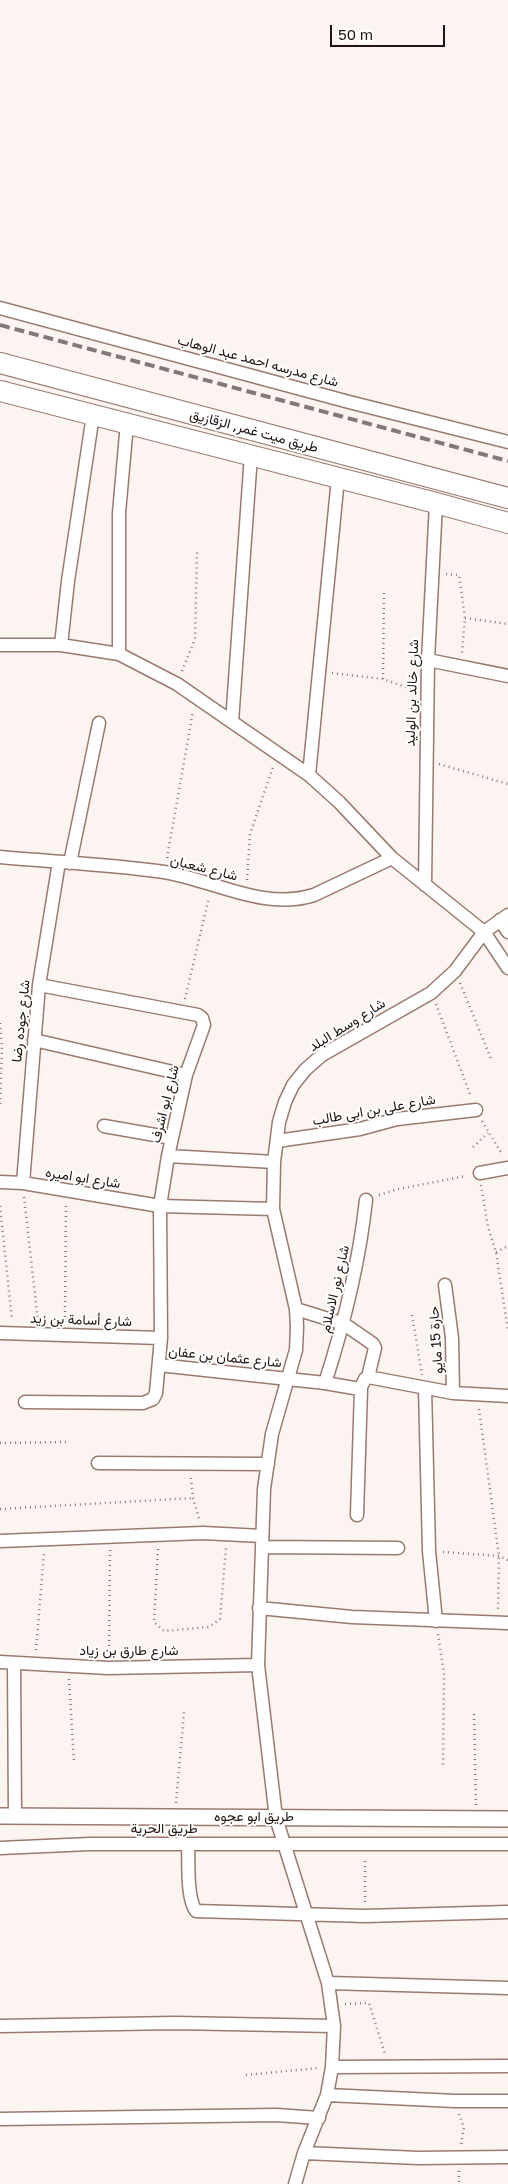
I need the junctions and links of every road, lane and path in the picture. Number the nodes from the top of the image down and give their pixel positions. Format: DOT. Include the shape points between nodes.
graph roads {
  1 [pos="0,308"];
  2 [pos="0,364"];
  3 [pos="0,391"];
  4 [pos="93,415"];
  5 [pos="127,423"];
  6 [pos="508,442"];
  7 [pos="252,455"];
  8 [pos="338,478"];
  9 [pos="508,498"];
  10 [pos="436,502"];
  11 [pos="508,524"];
  12 [pos="197,552"];
  13 [pos="432,574"];
  14 [pos="384,590"];
  15 [pos="466,618"];
  16 [pos="508,624"];
  17 [pos="0,645"];
  18 [pos="61,645"];
  19 [pos="119,654"];
  20 [pos="428,660"];
  21 [pos="460,666"];
  22 [pos="318,672"];
  23 [pos="508,676"];
  24 [pos="383,679"];
  25 [pos="177,684"];
  26 [pos="427,694"];
  27 [pos="196,698"];
  28 [pos="232,722"];
  29 [pos="99,724"];
  30 [pos="277,754"];
  31 [pos="425,760"];
  32 [pos="309,775"];
  33 [pos="508,784"];
  34 [pos="0,857"];
  35 [pos="392,858"];
  36 [pos="64,863"];
  37 [pos="164,872"];
  38 [pos="212,883"];
  39 [pos="425,885"];
  40 [pos="246,894"];
  41 [pos="504,917"];
  42 [pos="484,932"];
  43 [pos="508,932"];
  44 [pos="508,968"];
  45 [pos="455,971"];
  46 [pos="39,985"];
  47 [pos="432,993"];
  48 [pos="182,1013"];
  49 [pos="0,1023"];
  50 [pos="34,1040"];
  51 [pos="492,1061"];
  52 [pos="186,1075"];
  53 [pos="0,1104"];
  54 [pos="476,1110"];
  55 [pos="104,1126"];
  56 [pos="172,1138"];
  57 [pos="277,1141"];
  58 [pos="473,1147"];
  59 [pos="168,1156"];
  60 [pos="274,1162"];
  61 [pos="506,1162"];
  62 [pos="480,1173"];
  63 [pos="0,1182"];
  64 [pos="23,1184"];
  65 [pos="68,1191"];
  66 [pos="366,1200"];
  67 [pos="0,1206"];
  68 [pos="160,1206"];
  69 [pos="273,1209"];
  70 [pos="508,1246"];
  71 [pos="496,1252"];
  72 [pos="445,1285"];
  73 [pos="296,1309"];
  74 [pos="412,1315"];
  75 [pos="344,1324"];
  76 [pos="508,1331"];
  77 [pos="0,1333"];
  78 [pos="14,1334"];
  79 [pos="40,1334"];
  80 [pos="65,1335"];
  81 [pos="161,1338"];
  82 [pos="159,1365"];
  83 [pos="368,1377"];
  84 [pos="287,1379"];
  85 [pos="325,1383"];
  86 [pos="425,1388"];
  87 [pos="361,1389"];
  88 [pos="453,1394"];
  89 [pos="477,1395"];
  90 [pos="508,1396"];
  91 [pos="25,1402"];
  92 [pos="68,1442"];
  93 [pos="0,1443"];
  94 [pos="98,1463"];
  95 [pos="190,1464"];
  96 [pos="268,1464"];
  97 [pos="193,1498"];
  98 [pos="0,1509"];
  99 [pos="357,1515"];
  100 [pos="203,1532"];
  101 [pos="158,1534"];
  102 [pos="227,1534"];
  103 [pos="110,1535"];
  104 [pos="44,1540"];
  105 [pos="0,1541"];
  106 [pos="262,1541"];
  107 [pos="398,1548"];
  108 [pos="429,1551"];
  109 [pos="499,1556"];
  110 [pos="508,1560"];
  111 [pos="259,1608"];
  112 [pos="436,1620"];
  113 [pos="503,1623"];
  114 [pos="0,1662"];
  115 [pos="14,1663"];
  116 [pos="35,1664"];
  117 [pos="258,1665"];
  118 [pos="68,1666"];
  119 [pos="108,1668"];
  120 [pos="184,1712"];
  121 [pos="474,1714"];
  122 [pos="74,1762"];
  123 [pos="443,1767"];
  124 [pos="7,1816"];
  125 [pos="175,1817"];
  126 [pos="276,1818"];
  127 [pos="508,1818"];
  128 [pos="477,1819"];
  129 [pos="188,1844"];
  130 [pos="365,1844"];
  131 [pos="508,1844"];
  132 [pos="284,1845"];
  133 [pos="0,1848"];
  134 [pos="508,1912"];
  135 [pos="307,1916"];
  136 [pos="365,1916"];
  137 [pos="328,1983"];
  138 [pos="508,1988"];
  139 [pos="332,2004"];
  140 [pos="0,2026"];
  141 [pos="334,2026"];
  142 [pos="508,2066"];
  143 [pos="332,2067"];
  144 [pos="389,2067"];
  145 [pos="246,2075"];
  146 [pos="327,2095"];
  147 [pos="508,2101"];
  148 [pos="319,2118"];
  149 [pos="0,2119"];
  150 [pos="304,2153"];
  151 [pos="508,2157"];
  152 [pos="295,2184"];
  1 -- 6 [label="street, شارع مدرسه احمد عبد الوهاب"];
  2 -- 9 [label="highway, طريق ميت غمر, الزقازيق"];
  3 -- 4 [label="highway, طريق ميت غمر, الزقازيق"];
  4 -- 5 [label="highway, طريق ميت غمر, الزقازيق"];
  4 -- 18 [label="street"];
  5 -- 7 [label="highway, طريق ميت غمر, الزقازيق"];
  5 -- 19 [label="street" via="118,513"];
  7 -- 8 [label="highway, طريق ميت غمر, الزقازيق"];
  7 -- 28 [label="street"];
  8 -- 10 [label="highway, طريق ميت غمر, الزقازيق"];
  8 -- 22 [label="street"];
  10 -- 11 [label="highway, طريق ميت غمر, الزقازيق"];
  10 -- 13 [label="street, شارع خالد بن الوليد"];
  12 -- 25 [label="path" via="194,639"];
  13 -- 15 [label="path" via="459,575"];
  13 -- 20 [label="street, شارع خالد بن الوليد"];
  14 -- 24 [label="path"];
  15 -- 16 [label="path"];
  15 -- 21 [label="path"];
  17 -- 18 [label="street"];
  18 -- 19 [label="street"];
  19 -- 25 [label="street"];
  20 -- 21 [label="street"];
  20 -- 26 [label="street, شارع خالد بن الوليد"];
  21 -- 23 [label="street"];
  22 -- 24 [label="path"];
  22 -- 32 [label="street"];
  24 -- 26 [label="path"];
  25 -- 27 [label="street"];
  26 -- 31 [label="street, شارع خالد بن الوليد"];
  27 -- 28 [label="street"];
  27 -- 37 [label="path"];
  28 -- 30 [label="street"];
  29 -- 36 [label="street, شارع جوده رضا"];
  30 -- 32 [label="street"];
  30 -- 40 [label="path" via="250,834"];
  31 -- 33 [label="path"];
  31 -- 39 [label="street, شارع خالد بن الوليد"];
  32 -- 35 [label="street"];
  34 -- 36 [label="street, شارع شعبان"];
  35 -- 39 [label="street"];
  35 -- 40 [label="street, شارع شعبان" via="301,899 284,901"];
  36 -- 37 [label="street, شارع شعبان"];
  36 -- 46 [label="street, شارع جوده رضا"];
  37 -- 38 [label="street, شارع شعبان"];
  38 -- 40 [label="street, شارع شعبان"];
  38 -- 48 [label="path"];
  39 -- 42 [label="street"];
  41 -- 42 [label="street, شارع وسط البلد"];
  41 -- 43 [label="street"];
  42 -- 44 [label="street"];
  42 -- 45 [label="street, شارع وسط البلد"];
  45 -- 47 [label="street, شارع وسط البلد"];
  45 -- 51 [label="path"];
  46 -- 48 [label="street, شارع ابو اشرف"];
  46 -- 50 [label="street, شارع جوده رضا"];
  47 -- 54 [label="path"];
  47 -- 57 [label="street, شارع وسط البلد" via="322,1055 306,1070 284,1102"];
  48 -- 52 [label="street, شارع ابو اشرف" via="198,1015 204,1025"];
  49 -- 53 [label="path"];
  50 -- 52 [label="street"];
  50 -- 64 [label="street, شارع جوده رضا"];
  52 -- 56 [label="street, شارع ابو اشرف"];
  54 -- 57 [label="street, شارع على بن ابى طالب" via="397,1119 360,1129"];
  55 -- 56 [label="street"];
  56 -- 59 [label="street, شارع ابو اشرف"];
  57 -- 60 [label="street, شارع وسط البلد"];
  58 -- 61 [label="path" via="488,1133"];
  59 -- 60 [label="street"];
  59 -- 68 [label="street, شارع ابو اشرف"];
  60 -- 69 [label="street, شارع وسط البلد"];
  61 -- 62 [label="street"];
  62 -- 66 [label="path" via="398,1189"];
  62 -- 71 [label="path" via="488,1227"];
  63 -- 64 [label="street, شارع ابو اميره"];
  64 -- 65 [label="street, شارع ابو اميره"];
  64 -- 79 [label="path"];
  65 -- 68 [label="street, شارع ابو اميره"];
  65 -- 80 [label="path"];
  66 -- 75 [label="street, شارع نور الاسلام" via="358,1262"];
  67 -- 78 [label="path"];
  68 -- 69 [label="street, شارع ابو اميره"];
  68 -- 81 [label="street, شارع ابو اشرف"];
  69 -- 73 [label="street, شارع وسط البلد"];
  70 -- 71 [label="path"];
  71 -- 76 [label="path"];
  72 -- 88 [label="street, حارة 15 مايو" via="452,1338"];
  73 -- 75 [label="street"];
  73 -- 84 [label="street, شارع وسط البلد" via="296,1350"];
  74 -- 86 [label="path"];
  75 -- 83 [label="street" via="375,1346"];
  75 -- 85 [label="street, شارع نور الاسلام"];
  77 -- 78 [label="street, شارع أسامة بن زيد"];
  78 -- 79 [label="street, شارع أسامة بن زيد"];
  79 -- 80 [label="street, شارع أسامة بن زيد"];
  80 -- 81 [label="street, شارع أسامة بن زيد"];
  81 -- 82 [label="street, شارع ابو اشرف"];
  82 -- 84 [label="street, شارع عثمان بن عفان"];
  82 -- 91 [label="street, شارع ابو اشرف" via="156,1393 153,1399 143,1403"];
  83 -- 86 [label="street"];
  83 -- 87 [label="street"];
  84 -- 85 [label="street, شارع عثمان بن عفان"];
  84 -- 96 [label="street, شارع وسط البلد" via="272,1434"];
  85 -- 87 [label="street, شارع عثمان بن عفان"];
  86 -- 88 [label="street"];
  86 -- 108 [label="street"];
  87 -- 99 [label="street"];
  88 -- 89 [label="street"];
  89 -- 90 [label="street"];
  89 -- 109 [label="path"];
  92 -- 93 [label="path"];
  94 -- 95 [label="street"];
  95 -- 96 [label="street"];
  95 -- 97 [label="path"];
  96 -- 106 [label="street, شارع وسط البلد"];
  97 -- 98 [label="path"];
  97 -- 100 [label="path"];
  100 -- 101 [label="street"];
  100 -- 102 [label="street"];
  101 -- 102 [label="path" via="154,1622 164,1631 209,1626 220,1619"];
  101 -- 103 [label="street"];
  102 -- 106 [label="street"];
  103 -- 104 [label="street"];
  103 -- 119 [label="path"];
  104 -- 105 [label="street"];
  104 -- 116 [label="path"];
  106 -- 107 [label="street"];
  106 -- 111 [label="street, شارع وسط البلد"];
  108 -- 109 [label="path"];
  108 -- 112 [label="street"];
  109 -- 110 [label="path"];
  109 -- 113 [label="path"];
  111 -- 112 [label="street" via="352,1617"];
  111 -- 117 [label="street, شارع وسط البلد"];
  112 -- 113 [label="street"];
  112 -- 123 [label="path" via="444,1674"];
  114 -- 115 [label="street, شارع طارق بن زياد"];
  115 -- 116 [label="street, شارع طارق بن زياد"];
  115 -- 124 [label="street"];
  116 -- 118 [label="street, شارع طارق بن زياد"];
  117 -- 119 [label="street, شارع طارق بن زياد"];
  117 -- 126 [label="street, شارع وسط البلد"];
  118 -- 119 [label="street, شارع طارق بن زياد"];
  118 -- 122 [label="path"];
  120 -- 125 [label="path"];
  121 -- 128 [label="path"];
  124 -- 125 [label="street, طريق ابو عجوه"];
  125 -- 126 [label="street, طريق ابو عجوه"];
  126 -- 128 [label="street, طريق ابو عجوه"];
  126 -- 132 [label="street, شارع وسط البلد"];
  127 -- 128 [label="street, طريق ابو عجوه"];
  129 -- 132 [label="street, طريق الحرية"];
  129 -- 133 [label="street, طريق الحرية"];
  129 -- 135 [label="street" via="192,1906 196,1911"];
  130 -- 131 [label="street, طريق الحرية"];
  130 -- 132 [label="street, طريق الحرية"];
  130 -- 136 [label="path"];
  132 -- 135 [label="street, شارع وسط البلد"];
  134 -- 136 [label="street"];
  135 -- 136 [label="street"];
  135 -- 137 [label="street, شارع وسط البلد"];
  137 -- 138 [label="street"];
  137 -- 139 [label="street, شارع وسط البلد"];
  139 -- 141 [label="street, شارع وسط البلد"];
  139 -- 144 [label="path" via="369,2003"];
  140 -- 141 [label="street"];
  141 -- 143 [label="street, شارع وسط البلد"];
  142 -- 144 [label="street"];
  143 -- 144 [label="street"];
  143 -- 145 [label="path"];
  143 -- 146 [label="street, شارع وسط البلد"];
  146 -- 147 [label="street"];
  146 -- 148 [label="street, شارع وسط البلد"];
  148 -- 149 [label="street" via="276,2114"];
  148 -- 150 [label="street, شارع وسط البلد"];
  150 -- 151 [label="street" via="418,2158"];
  150 -- 152 [label="street, شارع وسط البلد"];
}
